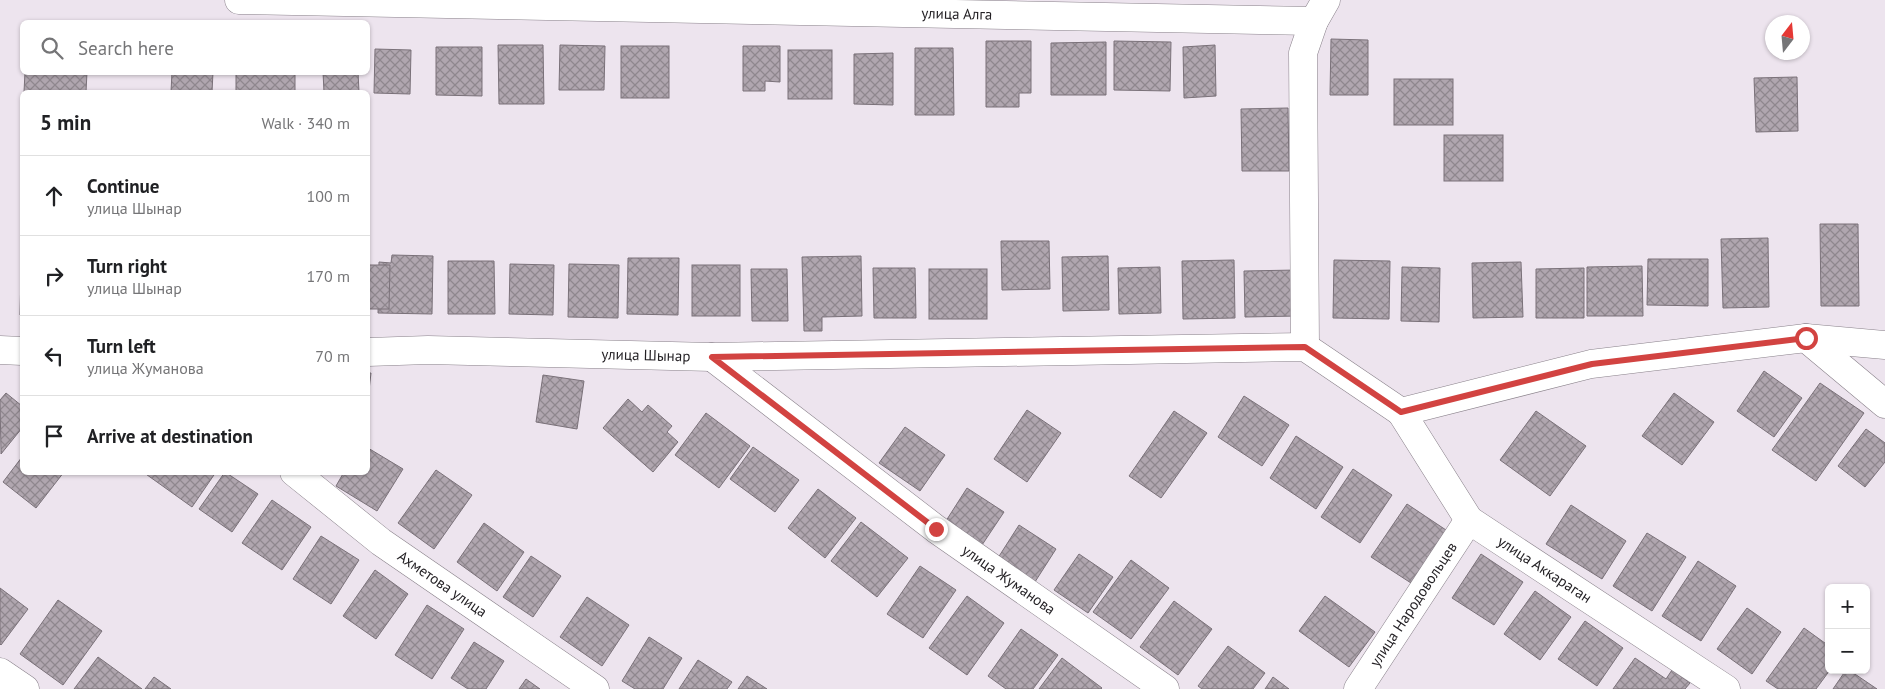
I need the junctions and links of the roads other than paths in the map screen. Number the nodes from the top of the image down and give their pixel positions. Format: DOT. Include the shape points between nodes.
graph roads {
  1 [pos="239,0"];
  2 [pos="1320,10"];
  3 [pos="1806,338"];
  4 [pos="1885,345"];
  5 [pos="1305,347"];
  6 [pos="0,350"];
  7 [pos="20,351"];
  8 [pos="370,352"];
  9 [pos="712,357"];
  10 [pos="1885,404"];
  11 [pos="1401,412"];
  12 [pos="298,475"];
  13 [pos="1469,520"];
  14 [pos="0,672"];
  15 [pos="26,689"];
  16 [pos="595,689"];
  17 [pos="1165,689"];
  18 [pos="1358,689"];
  19 [pos="1726,689"];
  1 -- 2 [label="street, улица Алга"];
  2 -- 5 [label="street" via="1303,53"];
  3 -- 4 [label="street"];
  3 -- 10 [label="street"];
  3 -- 11 [label="street" via="1592,364"];
  5 -- 9 [label="street, улица Шынар"];
  5 -- 11 [label="street"];
  6 -- 7 [label="street"];
  8 -- 9 [label="street, улица Шынар" via="428,350"];
  9 -- 17 [label="street, улица Жуманова" via="936,529"];
  11 -- 13 [label="street, улица Аккараган"];
  12 -- 16 [label="street, Ахметова улица" via="380,542"];
  13 -- 18 [label="street, улица Народовольцев"];
  13 -- 19 [label="street, улица Аккараган"];
  14 -- 15 [label="street"];
}
